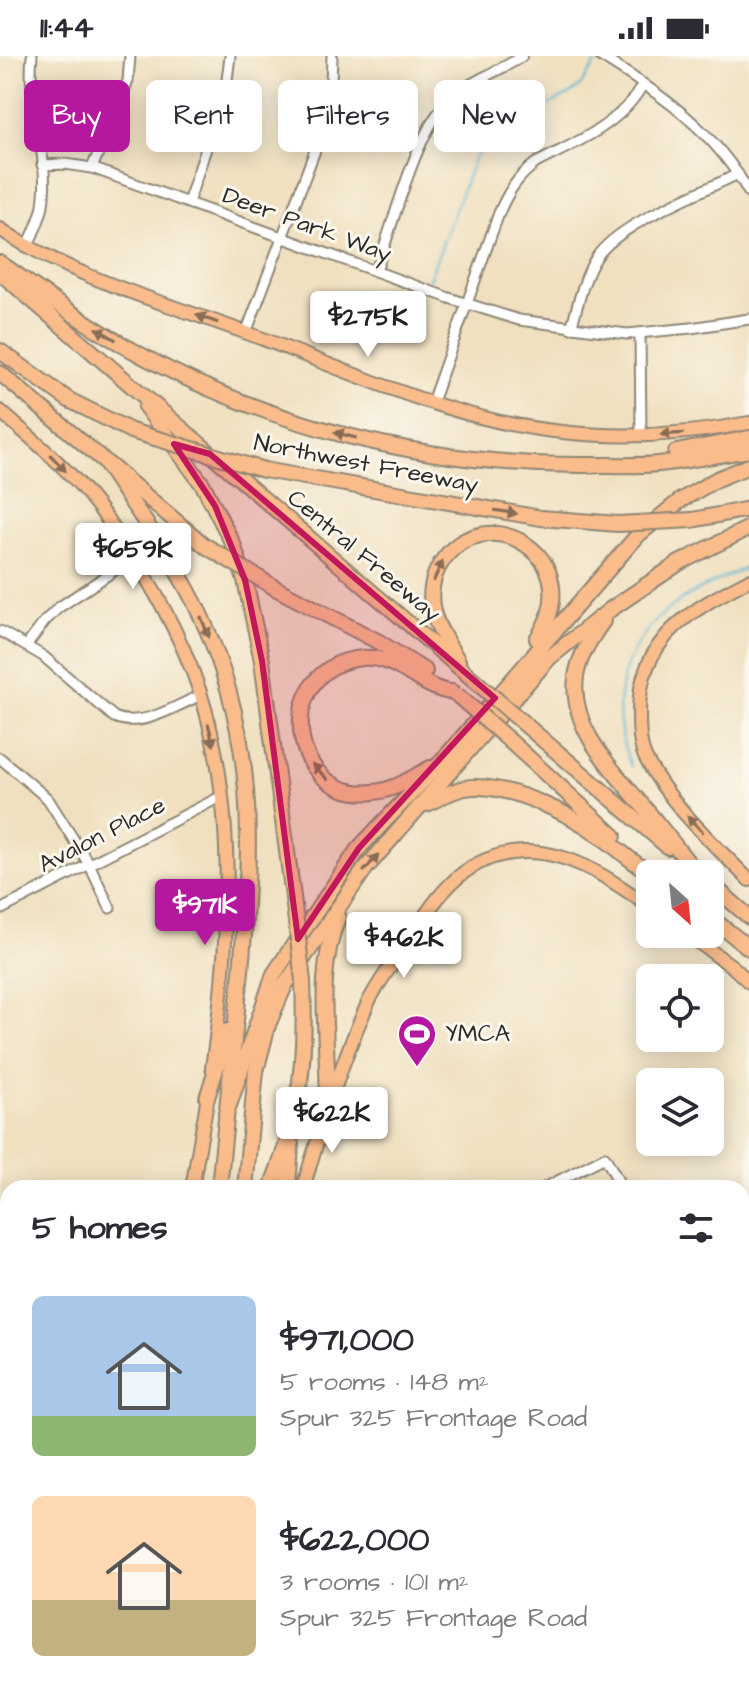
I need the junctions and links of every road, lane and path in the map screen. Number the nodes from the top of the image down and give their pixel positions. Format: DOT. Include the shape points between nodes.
graph roads {
  1 [pos="32,56"];
  2 [pos="130,56"];
  3 [pos="230,56"];
  4 [pos="332,56"];
  5 [pos="522,56"];
  6 [pos="600,56"];
  7 [pos="643,84"];
  8 [pos="42,165"];
  9 [pos="92,168"];
  10 [pos="738,174"];
  11 [pos="749,193"];
  12 [pos="188,203"];
  13 [pos="0,229"];
  14 [pos="282,237"];
  15 [pos="28,246"];
  16 [pos="0,263"];
  17 [pos="376,270"];
  18 [pos="0,272"];
  19 [pos="467,304"];
  20 [pos="749,319"];
  21 [pos="571,328"];
  22 [pos="246,333"];
  23 [pos="640,333"];
  24 [pos="0,351"];
  25 [pos="0,373"];
  26 [pos="126,382"];
  27 [pos="432,402"];
  28 [pos="0,411"];
  29 [pos="749,423"];
  30 [pos="641,435"];
  31 [pos="749,438"];
  32 [pos="749,450"];
  33 [pos="107,465"];
  34 [pos="560,465"];
  35 [pos="749,466"];
  36 [pos="749,509"];
  37 [pos="749,528"];
  38 [pos="133,558"];
  39 [pos="749,580"];
  40 [pos="611,609"];
  41 [pos="0,631"];
  42 [pos="27,645"];
  43 [pos="462,669"];
  44 [pos="516,673"];
  45 [pos="455,694"];
  46 [pos="201,695"];
  47 [pos="0,758"];
  48 [pos="441,762"];
  49 [pos="222,796"];
  50 [pos="419,808"];
  51 [pos="640,860"];
  52 [pos="683,860"];
  53 [pos="687,860"];
  54 [pos="89,864"];
  55 [pos="636,865"];
  56 [pos="749,880"];
  57 [pos="350,890"];
  58 [pos="724,895"];
  59 [pos="636,898"];
  60 [pos="110,908"];
  61 [pos="0,910"];
  62 [pos="749,917"];
  63 [pos="724,928"];
  64 [pos="707,948"];
  65 [pos="749,948"];
  66 [pos="749,982"];
  67 [pos="239,996"];
  68 [pos="207,1098"];
  69 [pos="327,1112"];
  70 [pos="226,1114"];
  71 [pos="291,1128"];
  72 [pos="193,1180"];
  73 [pos="220,1180"];
  74 [pos="246,1180"];
  75 [pos="274,1180"];
  76 [pos="288,1180"];
  77 [pos="306,1180"];
  78 [pos="560,1180"];
  79 [pos="618,1180"];
  1 -- 8 [label="street"];
  2 -- 9 [label="street" via="128,81"];
  3 -- 12 [label="street" via="226,88"];
  4 -- 14 [label="street" via="322,132"];
  5 -- 17 [label="street" via="454,95 434,117"];
  6 -- 7 [label="street"];
  7 -- 10 [label="street" via="685,114"];
  7 -- 19 [label="street" via="612,121 536,163 517,180 499,213"];
  8 -- 9 [label="street, Deer Park Way"];
  8 -- 15 [label="street" via="43,208"];
  9 -- 12 [label="street, Deer Park Way"];
  10 -- 11 [label="street"];
  10 -- 21 [label="street" via="606,245 593,262"];
  12 -- 14 [label="street, Deer Park Way"];
  13 -- 15 [label="main road"];
  14 -- 17 [label="street, Deer Park Way"];
  14 -- 22 [label="street"];
  22 -- 15 [label="main road, one-way" via="82,272"];
  34 -- 16 [label="highway, Northwest Freeway, one-way" via="448,457 289,419 237,400 105,335"];
  17 -- 19 [label="street, Deer Park Way"];
  18 -- 26 [label="highway, Central Freeway"];
  19 -- 21 [label="street, Deer Park Way"];
  19 -- 27 [label="street"];
  20 -- 23 [label="street, Deer Park Way"];
  21 -- 23 [label="street, Deer Park Way"];
  22 -- 27 [label="main road"];
  23 -- 30 [label="street"];
  24 -- 36 [label="highway, Northwest Freeway, one-way, bridge" via="69,400 131,431 264,470 528,516 618,524 692,520"];
  25 -- 33 [label="highway"];
  26 -- 43 [label="highway, Central Freeway"];
  26 -- 71 [label="highway, bridge" via="203,485 242,570 256,626 303,981 305,1031"];
  27 -- 30 [label="main road" via="560,432"];
  28 -- 38 [label="main road, one-way" via="94,502"];
  29 -- 30 [label="main road, one-way"];
  31 -- 34 [label="highway" via="655,456"];
  32 -- 34 [label="highway, Northwest Freeway" via="657,464"];
  33 -- 45 [label="highway, bridge" via="204,545 399,653"];
  33 -- 67 [label="highway, one-way" via="200,614 238,724 249,821"];
  35 -- 44 [label="highway" via="681,500 638,535"];
  37 -- 40 [label="highway" via="679,563"];
  38 -- 42 [label="street" via="58,608"];
  38 -- 46 [label="main road" via="159,598"];
  56 -- 39 [label="main road, one-way" via="670,797 644,756 639,707 643,677 678,622"];
  40 -- 50 [label="highway" via="549,658"];
  40 -- 53 [label="highway" via="578,668 580,716 605,760"];
  41 -- 42 [label="street"];
  42 -- 46 [label="street" via="121,720 139,720"];
  43 -- 44 [label="highway, one-way" via="437,624 431,600 434,578 460,544 498,535 535,551 553,586 546,626"];
  43 -- 52 [label="highway, Central Freeway, bridge"];
  44 -- 48 [label="highway"];
  48 -- 45 [label="highway, one-way" via="387,790 344,788 330,782 310,761 301,741 300,714 321,675 364,658 398,665"];
  45 -- 51 [label="highway, bridge"];
  46 -- 49 [label="main road, one-way"];
  47 -- 54 [label="street" via="48,799"];
  48 -- 70 [label="highway" via="359,848 274,974"];
  49 -- 54 [label="street, Avalon Place"];
  49 -- 68 [label="main road" via="226,904"];
  50 -- 55 [label="highway" via="471,787 493,788 596,832"];
  57 -- 50 [label="highway, one-way"];
  54 -- 60 [label="street"];
  54 -- 61 [label="street, Avalon Place"];
  57 -- 69 [label="highway" via="330,937 325,971"];
  57 -- 74 [label="highway" via="285,985 268,1025 256,1071"];
  58 -- 62 [label="highway"];
  59 -- 69 [label="main road" via="569,860 527,852 480,862 439,893 369,1001"];
  63 -- 65 [label="highway"];
  64 -- 66 [label="main road"];
  67 -- 68 [label="highway"];
  67 -- 70 [label="highway"];
  68 -- 72 [label="main road"];
  69 -- 77 [label="main road"];
  70 -- 73 [label="highway"];
  71 -- 75 [label="highway"];
  71 -- 76 [label="highway"];
  78 -- 79 [label="street" via="605,1157"];
}
